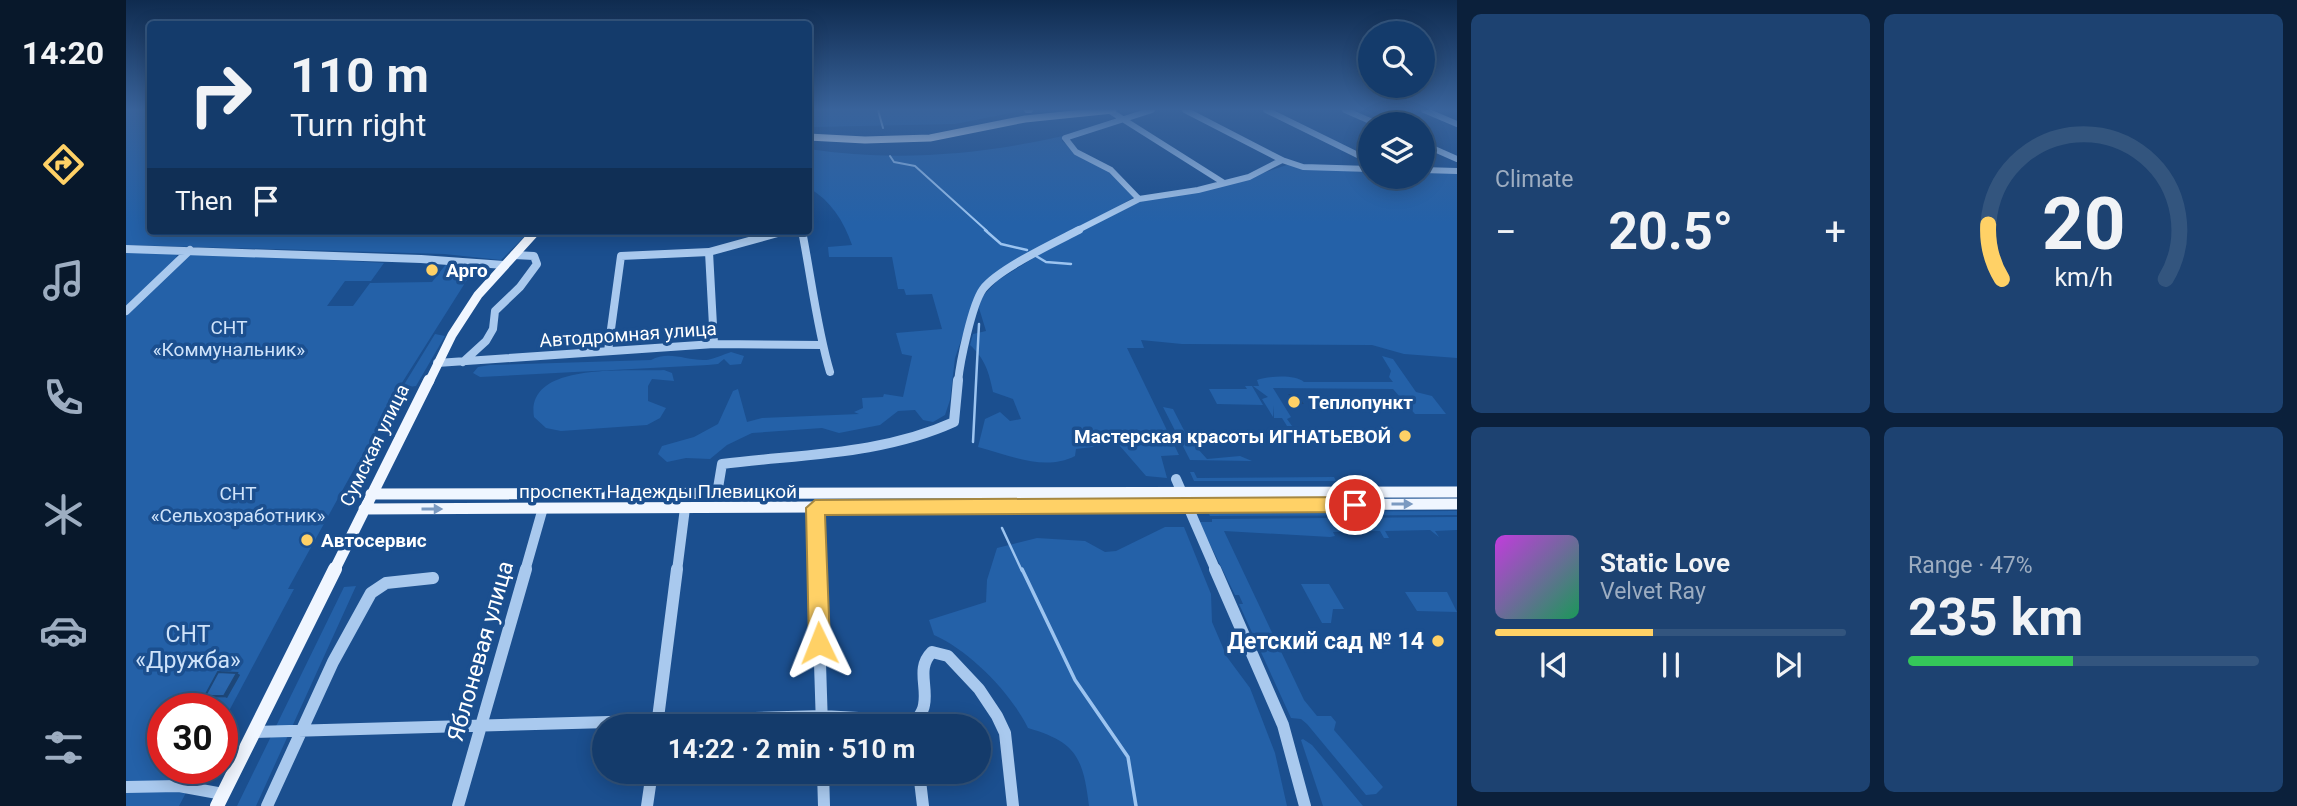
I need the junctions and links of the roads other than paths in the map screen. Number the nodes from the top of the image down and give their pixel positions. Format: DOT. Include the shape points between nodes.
graph roads {
  1 [pos="1072,148"];
  2 [pos="1168,148"];
  3 [pos="1258,148"];
  4 [pos="1435,149"];
  5 [pos="1457,159"];
  6 [pos="1282,160"];
  7 [pos="1358,169"];
  8 [pos="1435,170"];
  9 [pos="1457,171"];
  10 [pos="1224,183"];
  11 [pos="1139,199"];
  12 [pos="532,235"];
  13 [pos="771,235"];
  14 [pos="803,235"];
  15 [pos="126,249"];
  16 [pos="190,250"];
  17 [pos="709,252"];
  18 [pos="514,255"];
  19 [pos="504,265"];
  20 [pos="126,311"];
  21 [pos="714,344"];
  22 [pos="822,345"];
  23 [pos="608,351"];
  24 [pos="463,362"];
  25 [pos="437,363"];
  26 [pos="830,372"];
  27 [pos="1176,479"];
  28 [pos="1180,492"];
  29 [pos="1457,492"];
  30 [pos="371,494"];
  31 [pos="717,494"];
  32 [pos="1457,504"];
  33 [pos="1186,505"];
  34 [pos="543,508"];
  35 [pos="685,508"];
  36 [pos="815,508"];
  37 [pos="364,509"];
  38 [pos="433,578"];
  39 [pos="658,714"];
  40 [pos="822,714"];
  41 [pos="920,714"];
  42 [pos="592,725"];
  43 [pos="481,726"];
  44 [pos="300,730"];
  45 [pos="254,732"];
  46 [pos="650,784"];
  47 [pos="823,784"];
  48 [pos="920,784"];
  49 [pos="126,788"];
  50 [pos="220,800"];
  51 [pos="267,806"];
  52 [pos="458,806"];
  53 [pos="647,806"];
  54 [pos="824,806"];
  55 [pos="923,806"];
  56 [pos="1013,806"];
  57 [pos="1305,806"];
  1 -- 11 [label="street" via="1103,163 1130,185"];
  2 -- 10 [label="street"];
  3 -- 6 [label="street"];
  4 -- 5 [label="street"];
  6 -- 7 [label="street" via="1303,167"];
  6 -- 10 [label="street" via="1249,177"];
  8 -- 9 [label="street"];
  10 -- 11 [label="street"];
  11 -- 31 [label="street" via="1028,256 983,289 960,358 954,422 938,431 890,443 722,464"];
  12 -- 18 [label="main road, Сумская улица"];
  13 -- 17 [label="street"];
  14 -- 22 [label="street"];
  15 -- 16 [label="street"];
  16 -- 19 [label="street"];
  16 -- 20 [label="street"];
  17 -- 21 [label="street"];
  17 -- 23 [label="street" via="621,256"];
  18 -- 19 [label="main road, Сумская улица"];
  18 -- 24 [label="street" via="534,256 537,264 495,311 495,329 489,339"];
  19 -- 25 [label="main road, Сумская улица" via="467,308"];
  21 -- 22 [label="street, Автодромная улица"];
  21 -- 23 [label="street, Автодромная улица"];
  22 -- 26 [label="street"];
  23 -- 24 [label="street, Автодромная улица"];
  24 -- 25 [label="street, Автодромная улица"];
  25 -- 30 [label="main road, Сумская улица"];
  27 -- 28 [label="street"];
  28 -- 29 [label="main road, проспект Надежды Плевицкой"];
  28 -- 31 [label="main road, проспект Надежды Плевицкой"];
  28 -- 33 [label="street"];
  30 -- 31 [label="main road, проспект Надежды Плевицкой"];
  30 -- 37 [label="main road, Сумская улица"];
  33 -- 32 [label="main road, проспект Надежды Плевицкой, one-way"];
  33 -- 36 [label="main road, проспект Надежды Плевицкой"];
  33 -- 57 [label="street" via="1283,725"];
  34 -- 35 [label="main road, проспект Надежды Плевицкой"];
  37 -- 34 [label="main road, проспект Надежды Плевицкой, one-way"];
  34 -- 43 [label="street, Яблоневая улица"];
  35 -- 36 [label="main road, проспект Надежды Плевицкой"];
  35 -- 39 [label="street"];
  36 -- 40 [label="street"];
  37 -- 45 [label="main road, Сумская улица"];
  38 -- 44 [label="street" via="386,583 371,593"];
  41 -- 56 [label="street" via="922,666 932,652 948,656 979,689 1005,733"];
  42 -- 43 [label="street"];
  43 -- 44 [label="street"];
  43 -- 52 [label="street, Яблоневая улица"];
  44 -- 45 [label="street"];
  44 -- 51 [label="street"];
  45 -- 50 [label="main road, Сумская улица"];
  46 -- 53 [label="street"];
  47 -- 54 [label="street"];
  48 -- 55 [label="street"];
  49 -- 50 [label="street" via="179,786"];
}
